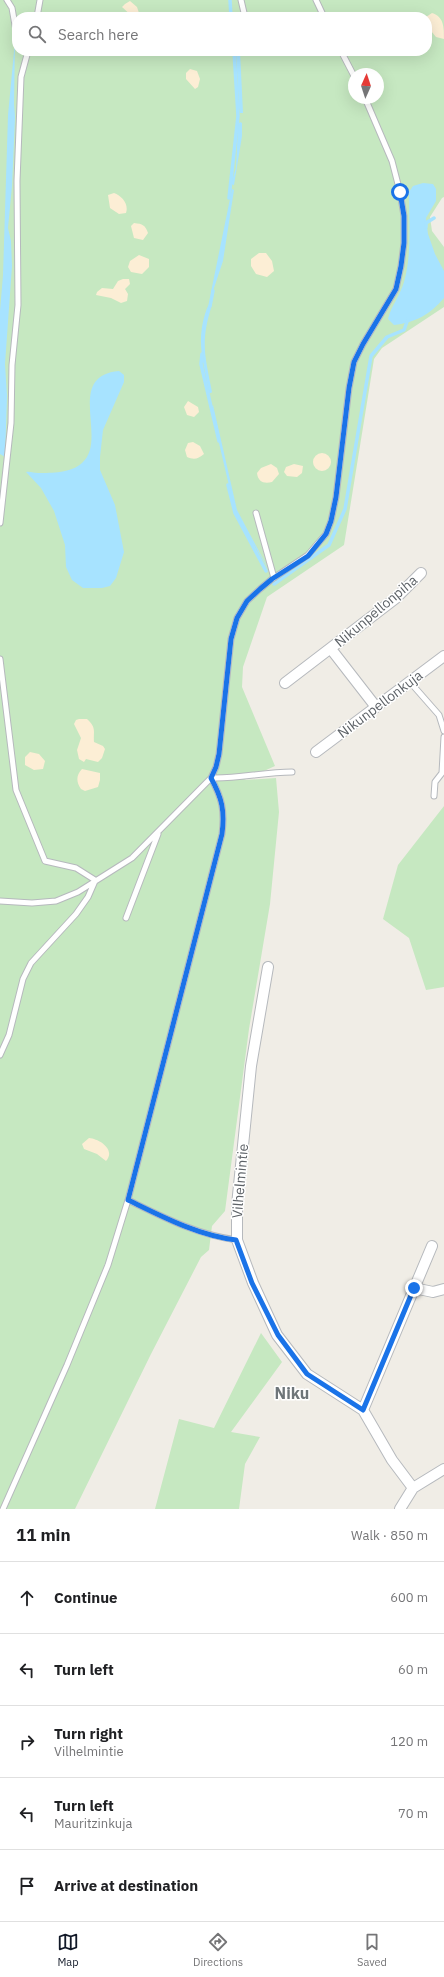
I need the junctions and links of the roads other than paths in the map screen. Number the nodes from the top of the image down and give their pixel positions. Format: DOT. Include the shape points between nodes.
graph roads {
  1 [pos="7,0"];
  2 [pos="40,0"];
  3 [pos="241,0"];
  4 [pos="316,0"];
  5 [pos="13,12"];
  6 [pos="38,12"];
  7 [pos="244,12"];
  8 [pos="322,12"];
  9 [pos="27,56"];
  10 [pos="344,56"];
  11 [pos="350,68"];
  12 [pos="368,104"];
  13 [pos="256,513"];
  14 [pos="0,523"];
  15 [pos="421,573"];
  16 [pos="274,578"];
  17 [pos="330,649"];
  18 [pos="444,656"];
  19 [pos="0,659"];
  20 [pos="410,682"];
  21 [pos="285,683"];
  22 [pos="376,707"];
  23 [pos="444,731"];
  24 [pos="444,736"];
  25 [pos="316,752"];
  26 [pos="292,772"];
  27 [pos="211,778"];
  28 [pos="434,796"];
  29 [pos="159,831"];
  30 [pos="95,880"];
  31 [pos="0,901"];
  32 [pos="126,918"];
  33 [pos="268,967"];
  34 [pos="0,1055"];
  35 [pos="128,1200"];
  36 [pos="236,1240"];
  37 [pos="432,1246"];
  38 [pos="414,1288"];
  39 [pos="444,1289"];
  40 [pos="363,1410"];
  41 [pos="444,1469"];
  42 [pos="413,1488"];
  43 [pos="3,1509"];
  44 [pos="400,1509"];
  1 -- 5 [label="lane"];
  2 -- 6 [label="lane"];
  3 -- 7 [label="lane"];
  4 -- 8 [label="lane"];
  9 -- 14 [label="lane" via="21,77 17,181 18,305 12,365 11,423"];
  10 -- 11 [label="lane"];
  12 -- 16 [label="lane" via="392,162 400,192 404,216 401,266 396,289 354,362 336,497 326,534 308,556"];
  13 -- 16 [label="lane"];
  15 -- 17 [label="street, Nikunpellonpiha" via="396,598"];
  16 -- 27 [label="lane" via="247,601 237,618 231,639 219,754"];
  17 -- 21 [label="street, Nikunpellonpiha"];
  17 -- 22 [label="street, Nikunpellonpiha"];
  18 -- 20 [label="street, Nikunpellonkuja"];
  19 -- 30 [label="lane" via="16,790 45,860 76,868"];
  20 -- 22 [label="street, Nikunpellonkuja"];
  20 -- 23 [label="lane" via="439,716"];
  22 -- 25 [label="street, Nikunpellonkuja"];
  24 -- 28 [label="lane" via="442,773 436,782"];
  26 -- 27 [label="lane"];
  27 -- 29 [label="lane"];
  27 -- 35 [label="lane" via="220,796 224,817 222,834"];
  29 -- 30 [label="lane" via="132,858"];
  29 -- 32 [label="lane"];
  30 -- 31 [label="lane" via="78,892 56,901"];
  30 -- 34 [label="lane" via="88,897 76,914 31,963 23,979 9,1035"];
  33 -- 36 [label="street, Vilhelmintie" via="251,1066 237,1198"];
  35 -- 36 [label="lane" via="187,1228 217,1238"];
  35 -- 43 [label="lane" via="108,1265"];
  36 -- 40 [label="street, Vilhelmintie" via="252,1283 278,1335 307,1374"];
  37 -- 38 [label="street"];
  38 -- 39 [label="street" via="433,1292"];
  38 -- 40 [label="street"];
  40 -- 42 [label="street, Vilhelmintie" via="392,1460"];
  41 -- 42 [label="street"];
  42 -- 44 [label="street"];
}
